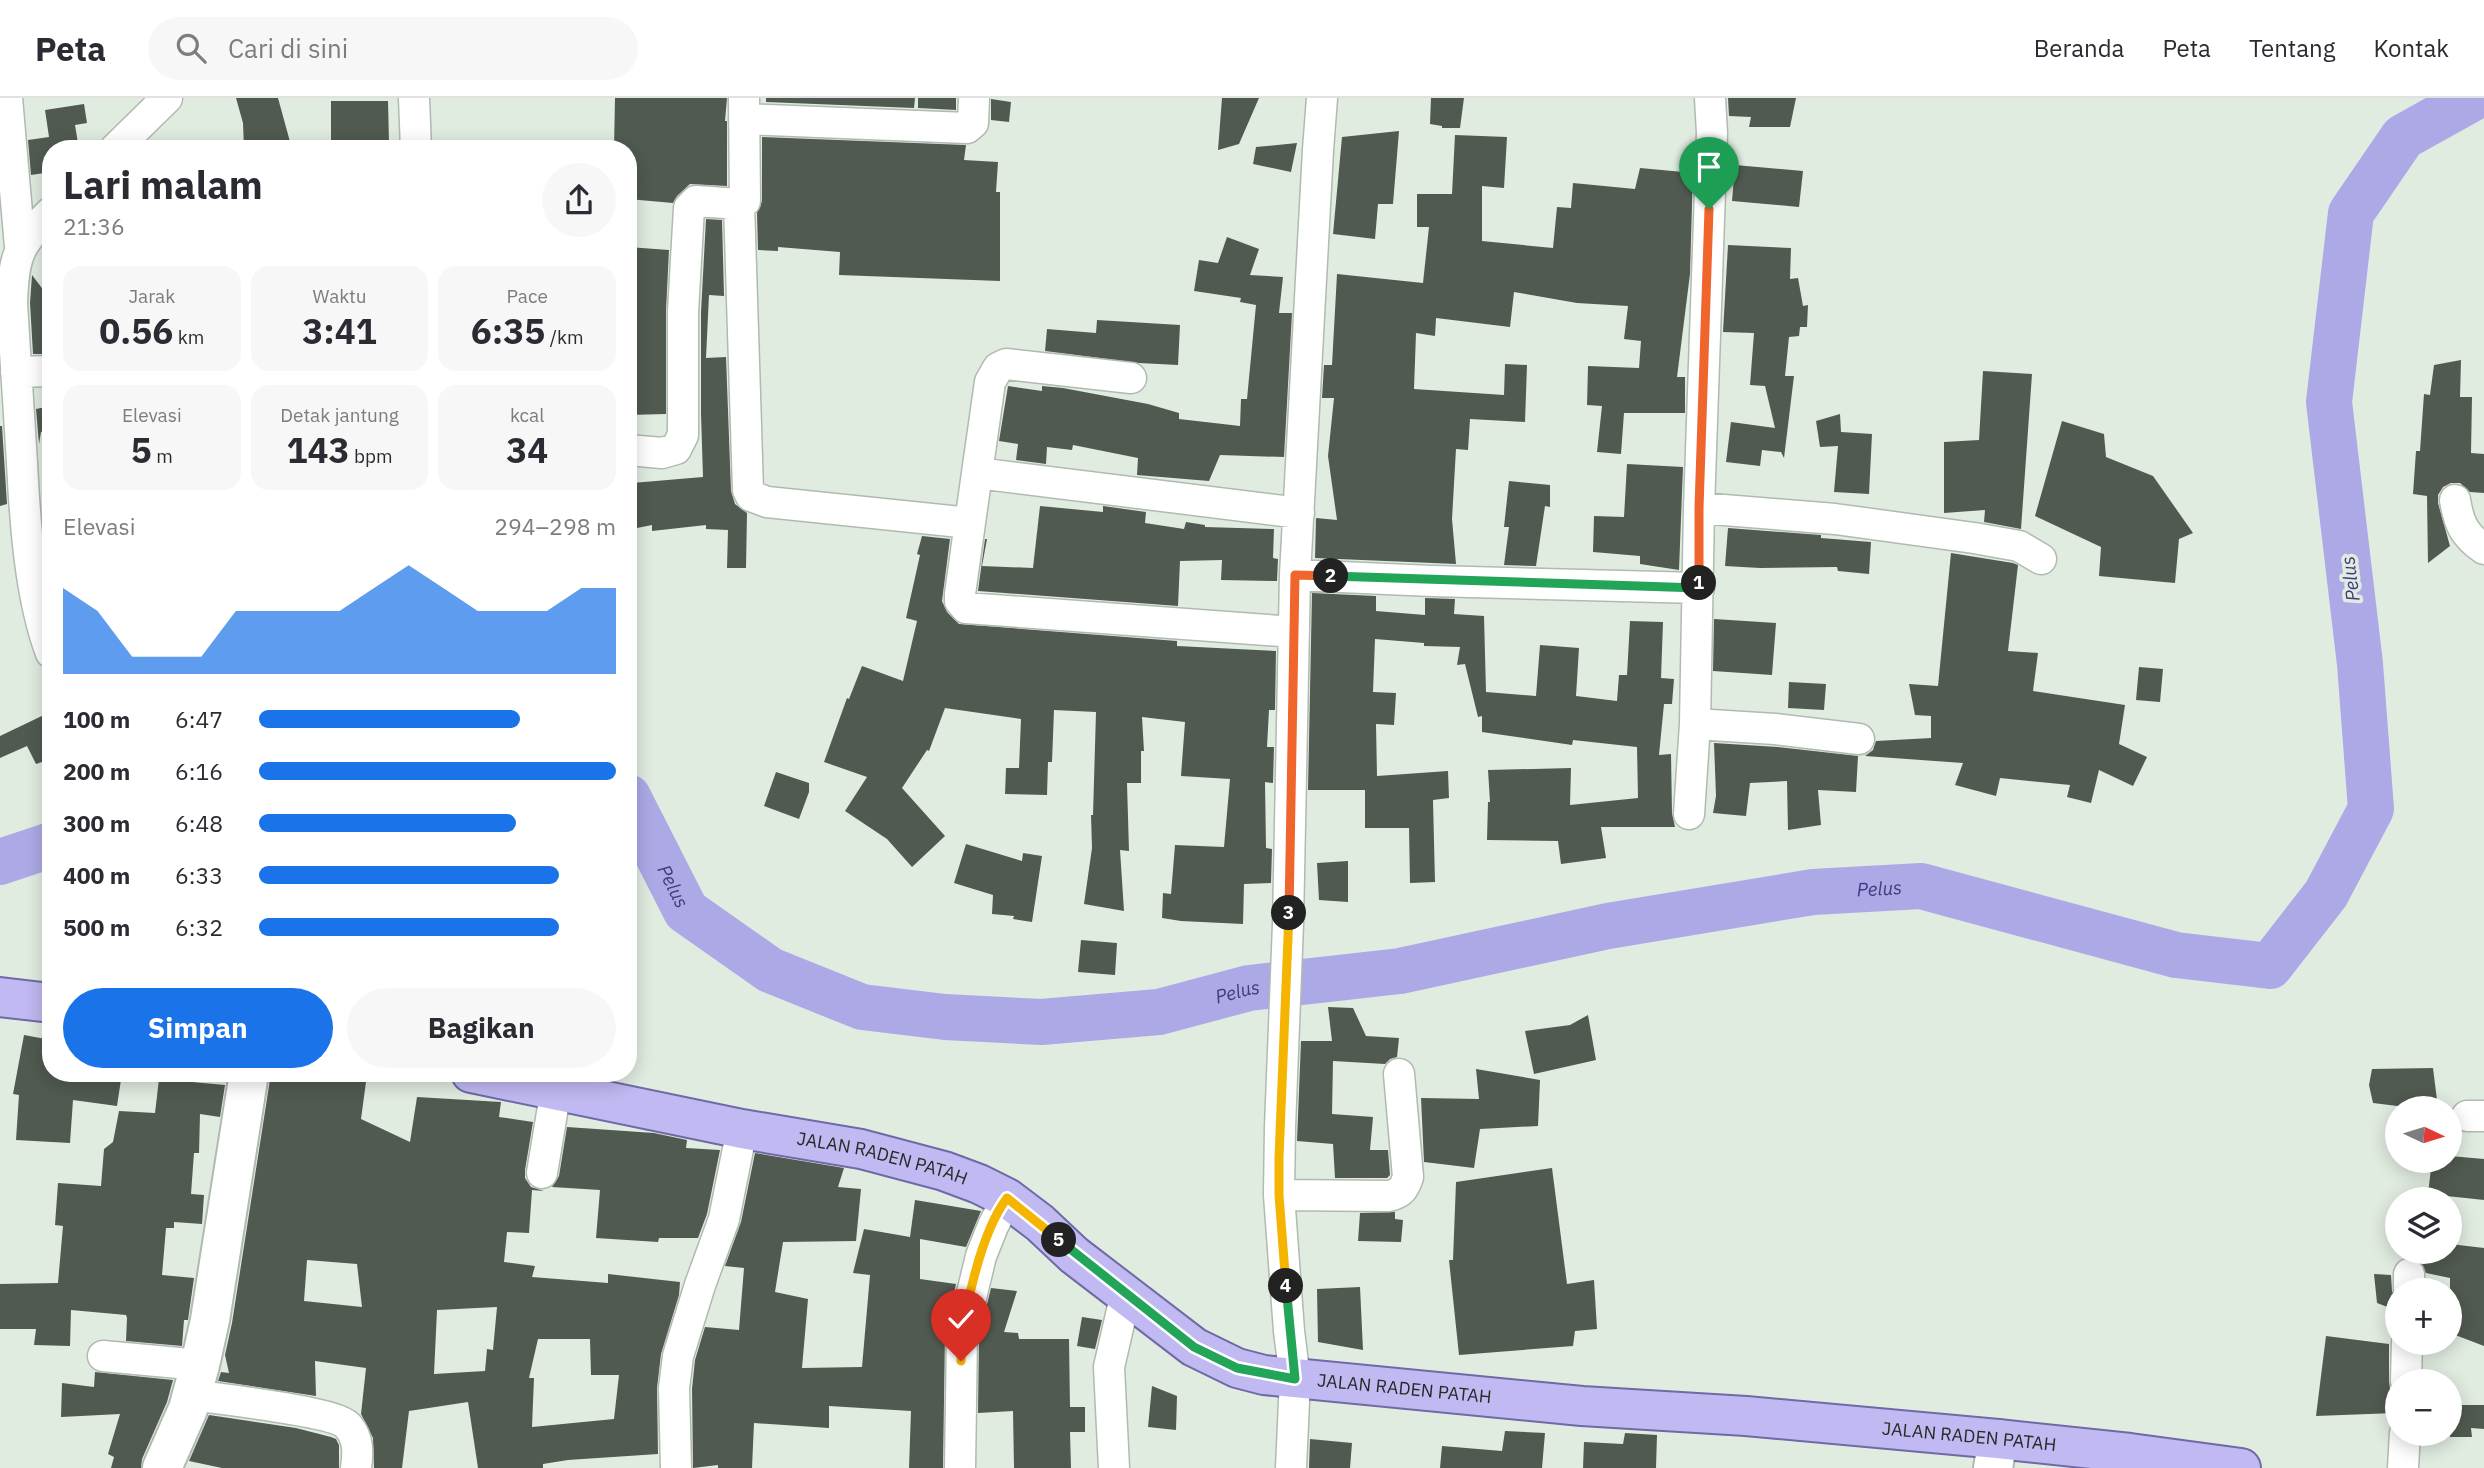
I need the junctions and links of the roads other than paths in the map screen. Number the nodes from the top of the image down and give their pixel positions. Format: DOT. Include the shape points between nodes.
graph roads {
  1 [pos="7,98"];
  2 [pos="167,98"];
  3 [pos="414,98"];
  4 [pos="974,98"];
  5 [pos="1322,98"];
  6 [pos="1710,98"];
  7 [pos="744,109"];
  8 [pos="124,140"];
  9 [pos="416,140"];
  10 [pos="739,204"];
  11 [pos="42,222"];
  12 [pos="20,247"];
  13 [pos="6,302"];
  14 [pos="42,371"];
  15 [pos="16,372"];
  16 [pos="1131,378"];
  17 [pos="637,451"];
  18 [pos="977,473"];
  19 [pos="2455,500"];
  20 [pos="1699,508"];
  21 [pos="1299,513"];
  22 [pos="970,523"];
  23 [pos="2484,549"];
  24 [pos="2041,559"];
  25 [pos="1295,575"];
  26 [pos="1699,588"];
  27 [pos="42,623"];
  28 [pos="1294,632"];
  29 [pos="1695,724"];
  30 [pos="1859,739"];
  31 [pos="1689,814"];
  32 [pos="0,997"];
  33 [pos="42,1002"];
  34 [pos="1399,1073"];
  35 [pos="248,1082"];
  36 [pos="519,1082"];
  37 [pos="556,1089"];
  38 [pos="742,1129"];
  39 [pos="542,1173"];
  40 [pos="1279,1195"];
  41 [pos="1007,1198"];
  42 [pos="1126,1293"];
  43 [pos="103,1356"];
  44 [pos="1295,1379"];
  45 [pos="196,1380"];
  46 [pos="2404,1446"];
  47 [pos="1995,1453"];
  48 [pos="2100,1459"];
  49 [pos="2225,1467"];
  50 [pos="162,1468"];
  51 [pos="356,1468"];
  52 [pos="676,1468"];
  53 [pos="960,1468"];
  54 [pos="1114,1468"];
  55 [pos="1291,1468"];
  56 [pos="2403,1468"];
  1 -- 12 [label="street"];
  2 -- 8 [label="street"];
  3 -- 9 [label="street"];
  4 -- 7 [label="street" via="973,123 967,128"];
  5 -- 21 [label="street"];
  6 -- 20 [label="street"];
  7 -- 10 [label="street" via="746,197 744,204"];
  10 -- 17 [label="street" via="699,201 689,208 683,435 676,449"];
  10 -- 22 [label="street" via="751,496 767,502"];
  11 -- 12 [label="street"];
  12 -- 13 [label="street"];
  13 -- 15 [label="street"];
  14 -- 15 [label="street"];
  15 -- 27 [label="street" via="25,511"];
  16 -- 18 [label="street" via="1006,364 998,368 990,382"];
  18 -- 21 [label="street"];
  18 -- 22 [label="street"];
  19 -- 23 [label="street" via="2458,523"];
  20 -- 24 [label="street" via="1835,519 1974,538 2019,546"];
  20 -- 26 [label="street"];
  21 -- 25 [label="street"];
  22 -- 28 [label="street" via="960,594 966,608"];
  25 -- 26 [label="street"];
  25 -- 28 [label="street"];
  26 -- 29 [label="street"];
  28 -- 40 [label="street"];
  29 -- 30 [label="street"];
  29 -- 31 [label="street"];
  32 -- 33 [label="main road"];
  34 -- 40 [label="street" via="1408,1177 1399,1193"];
  35 -- 45 [label="street" via="210,1320"];
  36 -- 37 [label="main road, JALAN RADEN PATAH"];
  37 -- 38 [label="main road, JALAN RADEN PATAH"];
  37 -- 39 [label="street"];
  38 -- 41 [label="main road, JALAN RADEN PATAH" via="860,1149 944,1171"];
  38 -- 52 [label="street" via="724,1219 678,1356"];
  40 -- 44 [label="street"];
  41 -- 42 [label="main road, JALAN RADEN PATAH"];
  41 -- 53 [label="street" via="981,1256 962,1335"];
  42 -- 44 [label="main road, JALAN RADEN PATAH" via="1216,1359 1264,1375"];
  42 -- 54 [label="street" via="1109,1367"];
  43 -- 45 [label="street"];
  44 -- 47 [label="main road, JALAN RADEN PATAH" via="1746,1416"];
  44 -- 55 [label="street"];
  45 -- 50 [label="street"];
  45 -- 51 [label="street" via="345,1423 357,1445"];
  46 -- 56 [label="street"];
  47 -- 48 [label="main road, JALAN RADEN PATAH"];
  48 -- 49 [label="main road, JALAN RADEN PATAH"];
}
